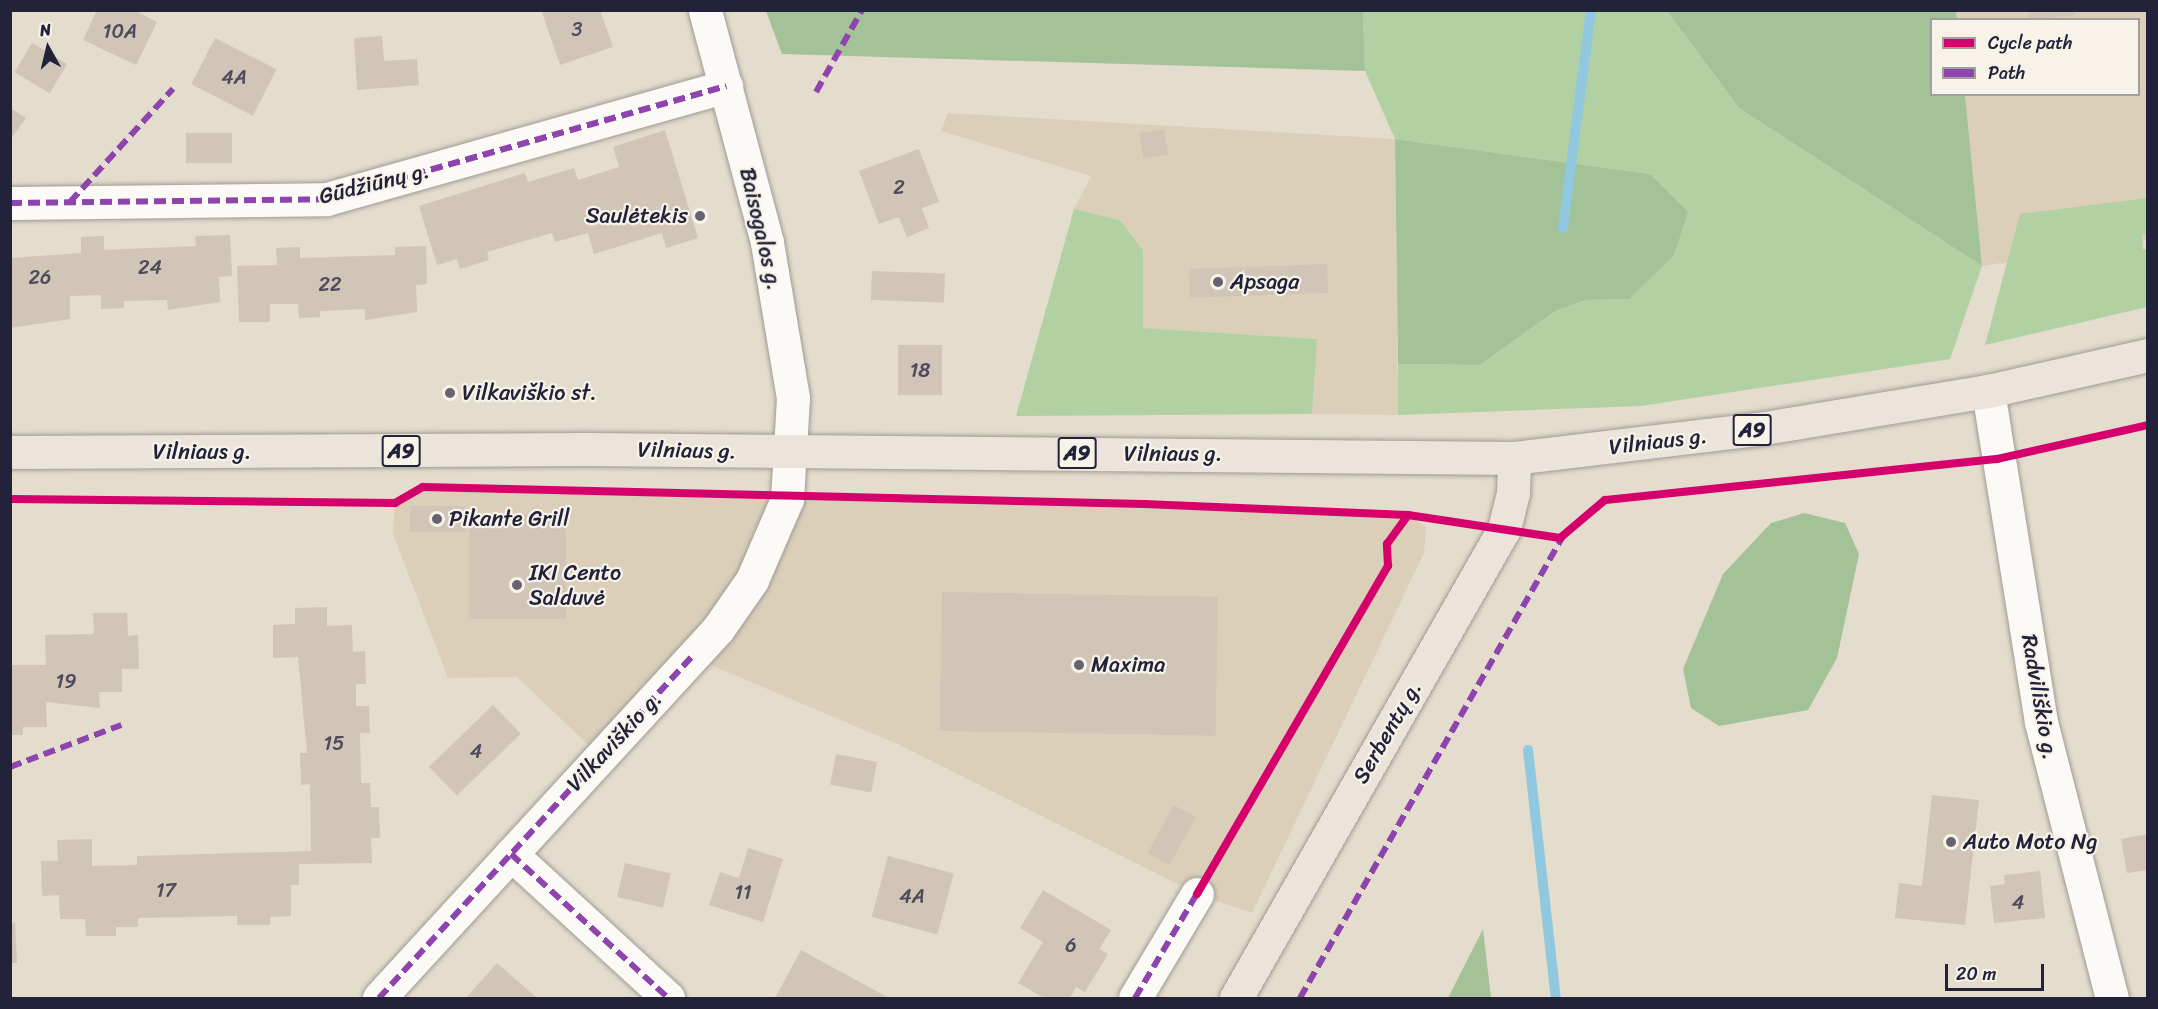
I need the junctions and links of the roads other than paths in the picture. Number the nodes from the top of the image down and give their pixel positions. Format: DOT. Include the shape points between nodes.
graph roads {
  1 [pos="705,10"];
  2 [pos="726,86"];
  3 [pos="10,203"];
  4 [pos="2148,355"];
  5 [pos="1988,391"];
  6 [pos="10,452"];
  7 [pos="792,452"];
  8 [pos="1514,458"];
  9 [pos="511,854"];
  10 [pos="1197,894"];
  11 [pos="380,999"];
  12 [pos="668,999"];
  13 [pos="1135,999"];
  14 [pos="1236,999"];
  15 [pos="2112,999"];
  1 -- 2 [label="street, Baisogalos g."];
  2 -- 3 [label="street, Gūdžiūnų g." via="327,199"];
  2 -- 7 [label="street, Baisogalos g." via="767,242 793,398"];
  4 -- 5 [label="main road, Vilniaus g. / A9"];
  5 -- 8 [label="main road, Vilniaus g. / A9" via="1758,429"];
  5 -- 15 [label="street, Radviliškio g." via="2041,722"];
  6 -- 7 [label="main road, Vilniaus g. / A9"];
  7 -- 8 [label="main road, Vilniaus g. / A9"];
  7 -- 9 [label="street, Vilkaviškio g." via="787,499 771,544 732,609"];
  8 -- 14 [label="main road, Serbentų g." via="1513,493 1504,529"];
  9 -- 11 [label="street, Vilkaviškio g."];
  9 -- 12 [label="street"];
  10 -- 13 [label="street"];
}
